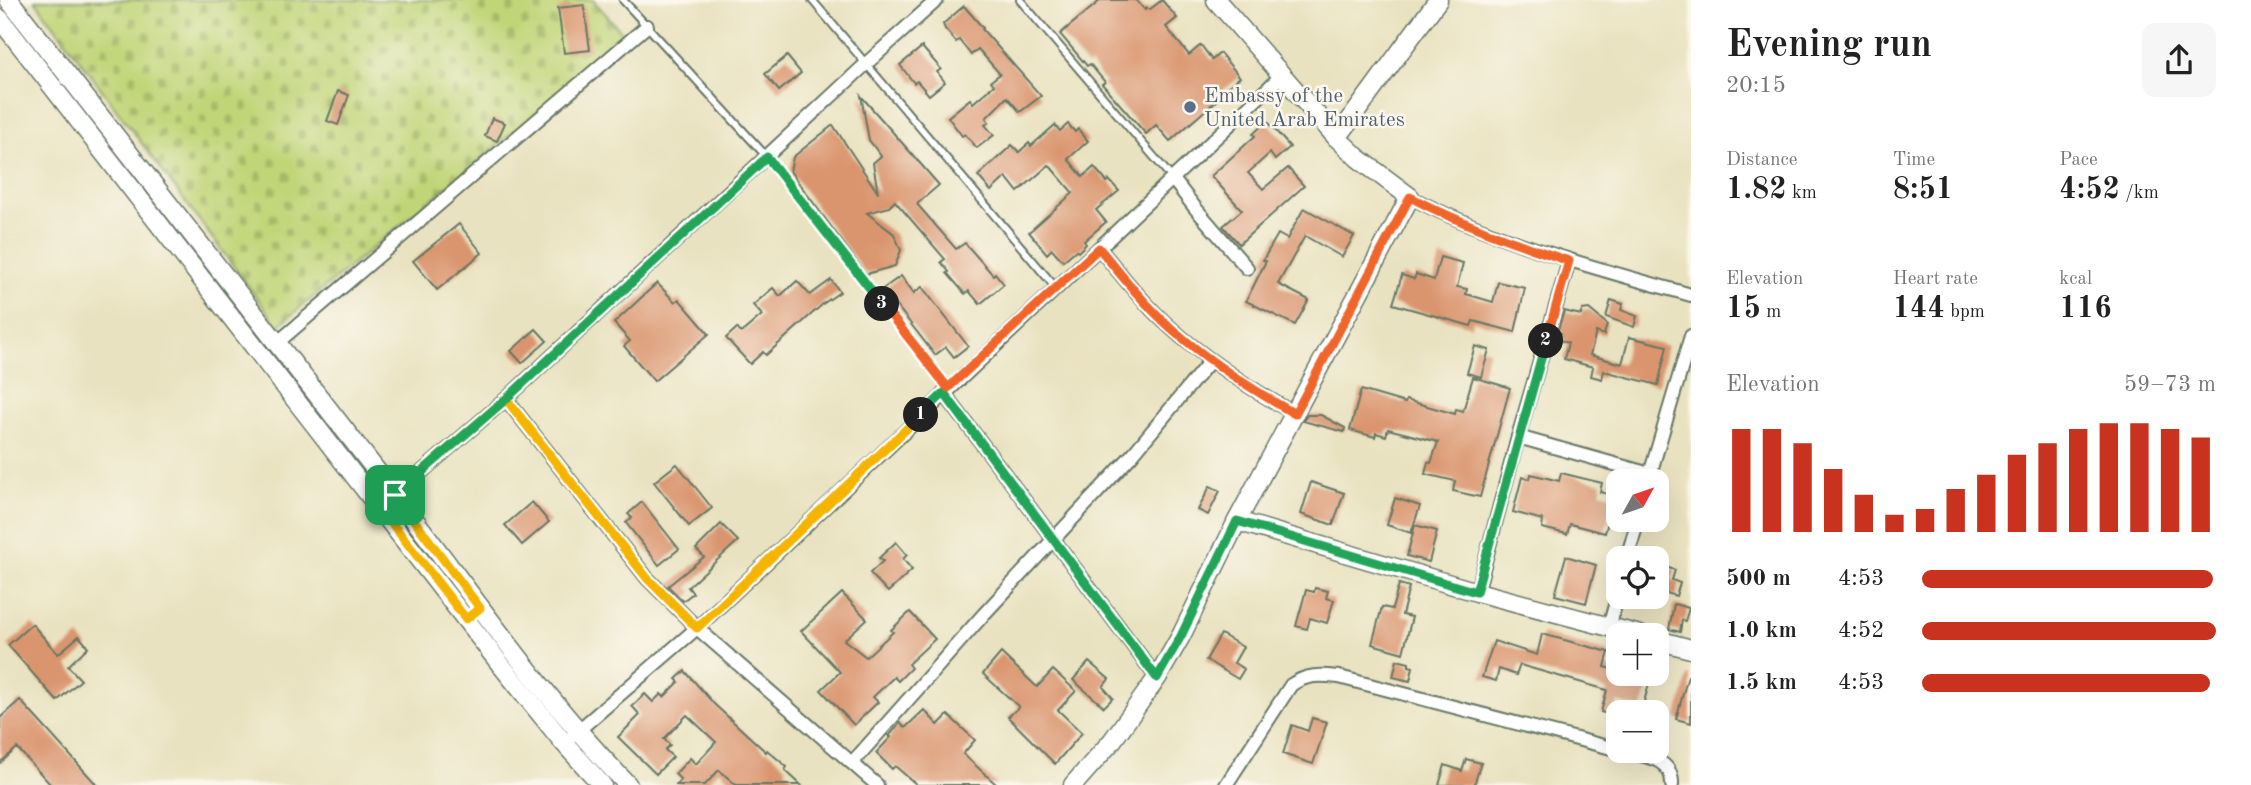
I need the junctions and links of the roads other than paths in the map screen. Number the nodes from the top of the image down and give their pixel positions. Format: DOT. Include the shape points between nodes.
graph roads {
  1 [pos="9,0"];
  2 [pos="623,0"];
  3 [pos="812,0"];
  4 [pos="937,0"];
  5 [pos="1020,0"];
  6 [pos="1216,0"];
  7 [pos="1438,0"];
  8 [pos="0,19"];
  9 [pos="647,26"];
  10 [pos="867,63"];
  11 [pos="1282,75"];
  12 [pos="1337,138"];
  13 [pos="767,157"];
  14 [pos="1172,178"];
  15 [pos="1410,197"];
  16 [pos="1099,248"];
  17 [pos="1569,261"];
  18 [pos="1247,268"];
  19 [pos="1056,288"];
  20 [pos="1691,295"];
  21 [pos="1691,335"];
  22 [pos="276,343"];
  23 [pos="1210,361"];
  24 [pos="946,391"];
  25 [pos="506,399"];
  26 [pos="1295,414"];
  27 [pos="1518,438"];
  28 [pos="1620,469"];
  29 [pos="1652,469"];
  30 [pos="395,495"];
  31 [pos="380,508"];
  32 [pos="1237,521"];
  33 [pos="1053,540"];
  34 [pos="1476,592"];
  35 [pos="473,614"];
  36 [pos="1606,626"];
  37 [pos="697,628"];
  38 [pos="1669,643"];
  39 [pos="1691,649"];
  40 [pos="1157,678"];
  41 [pos="571,737"];
  42 [pos="1606,746"];
  43 [pos="852,763"];
  44 [pos="1663,763"];
  45 [pos="602,785"];
  46 [pos="628,785"];
  47 [pos="877,785"];
  48 [pos="1073,785"];
  49 [pos="1226,785"];
  50 [pos="1672,785"];
  1 -- 22 [label="main road"];
  2 -- 9 [label="lane"];
  3 -- 10 [label="lane"];
  4 -- 10 [label="street"];
  5 -- 14 [label="lane"];
  6 -- 11 [label="main road"];
  7 -- 12 [label="main road"];
  8 -- 31 [label="main road"];
  9 -- 13 [label="lane"];
  9 -- 22 [label="street"];
  10 -- 13 [label="street"];
  10 -- 19 [label="lane"];
  11 -- 12 [label="main road"];
  11 -- 14 [label="street"];
  12 -- 15 [label="main road"];
  13 -- 24 [label="lane"];
  13 -- 25 [label="street"];
  14 -- 16 [label="street"];
  14 -- 18 [label="street"];
  15 -- 17 [label="street" via="1444,215"];
  15 -- 26 [label="main road"];
  16 -- 19 [label="street"];
  16 -- 23 [label="street" via="1160,318"];
  17 -- 20 [label="street"];
  17 -- 27 [label="street"];
  19 -- 24 [label="street"];
  21 -- 29 [label="street"];
  22 -- 30 [label="main road"];
  23 -- 26 [label="street"];
  23 -- 33 [label="street"];
  24 -- 33 [label="street"];
  24 -- 37 [label="street"];
  25 -- 30 [label="street"];
  25 -- 37 [label="street" via="647,578"];
  26 -- 32 [label="main road"];
  27 -- 28 [label="street"];
  27 -- 34 [label="street"];
  30 -- 31 [label="street"];
  30 -- 35 [label="main road"];
  31 -- 35 [label="main road"];
  32 -- 34 [label="main road"];
  32 -- 40 [label="main road"];
  33 -- 40 [label="street"];
  33 -- 43 [label="street"];
  34 -- 36 [label="main road"];
  35 -- 41 [label="main road"];
  37 -- 41 [label="street"];
  37 -- 43 [label="street"];
  38 -- 39 [label="main road"];
  40 -- 48 [label="main road"];
  41 -- 45 [label="main road"];
  41 -- 46 [label="main road"];
  42 -- 49 [label="street" via="1339,677 1316,675 1291,685"];
  43 -- 47 [label="street"];
  44 -- 50 [label="street"];
}
